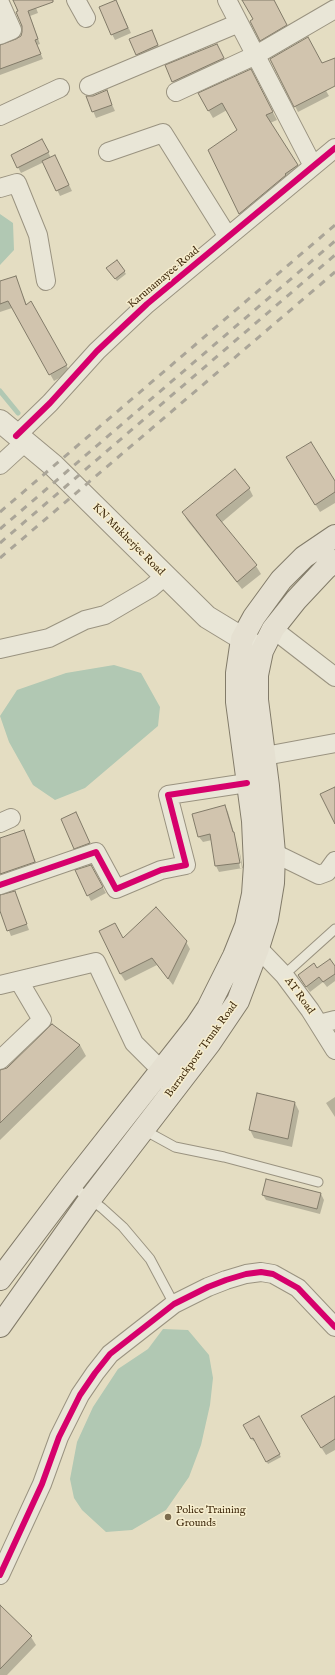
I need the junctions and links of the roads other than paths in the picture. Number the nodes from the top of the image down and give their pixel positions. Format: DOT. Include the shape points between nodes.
graph roads {
  1 [pos="76,0"];
  2 [pos="227,0"];
  3 [pos="0,3"];
  4 [pos="335,9"];
  5 [pos="86,18"];
  6 [pos="240,23"];
  7 [pos="0,35"];
  8 [pos="256,55"];
  9 [pos="89,86"];
  10 [pos="60,88"];
  11 [pos="176,92"];
  12 [pos="0,116"];
  13 [pos="335,148"];
  14 [pos="108,152"];
  15 [pos="313,166"];
  16 [pos="0,188"];
  17 [pos="228,237"];
  18 [pos="46,281"];
  19 [pos="0,421"];
  20 [pos="20,439"];
  21 [pos="0,465"];
  22 [pos="335,536"];
  23 [pos="335,561"];
  24 [pos="165,576"];
  25 [pos="273,629"];
  26 [pos="242,639"];
  27 [pos="0,649"];
  28 [pos="262,651"];
  29 [pos="335,677"];
  30 [pos="335,743"];
  31 [pos="265,756"];
  32 [pos="247,783"];
  33 [pos="274,853"];
  34 [pos="335,861"];
  35 [pos="0,885"];
  36 [pos="335,929"];
  37 [pos="258,948"];
  38 [pos="284,975"];
  39 [pos="18,981"];
  40 [pos="0,985"];
  41 [pos="327,1022"];
  42 [pos="335,1050"];
  43 [pos="0,1060"];
  44 [pos="162,1071"];
  45 [pos="144,1130"];
  46 [pos="318,1182"];
  47 [pos="71,1185"];
  48 [pos="90,1199"];
  49 [pos="6,1268"];
  50 [pos="174,1304"];
  51 [pos="0,1326"];
  52 [pos="335,1327"];
  53 [pos="0,1575"];
  1 -- 5 [label="street"];
  2 -- 6 [label="street"];
  3 -- 7 [label="street" via="12,30"];
  4 -- 8 [label="street"];
  6 -- 8 [label="street"];
  6 -- 9 [label="street"];
  8 -- 11 [label="street"];
  8 -- 15 [label="street"];
  10 -- 12 [label="street"];
  13 -- 15 [label="street, Karunamayee Road"];
  14 -- 17 [label="street" via="163,132"];
  15 -- 17 [label="street, Karunamayee Road"];
  16 -- 18 [label="street" via="17,183 38,235"];
  17 -- 20 [label="street, Karunamayee Road" via="147,304 97,351"];
  19 -- 20 [label="street, KN Mukherjee Road"];
  20 -- 21 [label="street, Karunamayee Road"];
  20 -- 24 [label="street, KN Mukherjee Road" via="54,466"];
  22 -- 26 [label="main road, Barrackpore Trunk Road" via="304,557 281,580 254,617"];
  23 -- 25 [label="main road, Barrackpore Trunk Road" via="296,600"];
  24 -- 26 [label="street, KN Mukherjee Road" via="208,617"];
  24 -- 27 [label="street" via="151,588 105,615 85,620 50,638"];
  25 -- 28 [label="main road, Barrackpore Trunk Road"];
  25 -- 29 [label="street"];
  26 -- 28 [label="street, KN Mukherjee Road"];
  26 -- 32 [label="main road, Barrackpore Trunk Road" via="237,673 237,702"];
  28 -- 31 [label="main road, Barrackpore Trunk Road" via="257,675 256,700"];
  30 -- 31 [label="street"];
  31 -- 33 [label="main road, Barrackpore Trunk Road"];
  32 -- 35 [label="street" via="168,795 186,865 161,870 116,889 96,852"];
  32 -- 44 [label="main road, Barrackpore Trunk Road" via="255,865 253,894 246,926 208,1008"];
  33 -- 34 [label="street" via="319,875 327,872"];
  33 -- 37 [label="main road, Barrackpore Trunk Road" via="270,902"];
  36 -- 38 [label="lane"];
  37 -- 38 [label="street, AT Road"];
  37 -- 45 [label="main road, Barrackpore Trunk Road" via="236,1005"];
  38 -- 41 [label="street, AT Road"];
  39 -- 40 [label="street"];
  39 -- 43 [label="street" via="42,1020"];
  39 -- 44 [label="street" via="96,962 134,1043"];
  41 -- 42 [label="street, AT Road"];
  44 -- 47 [label="main road, Barrackpore Trunk Road"];
  45 -- 46 [label="lane" via="175,1147"];
  45 -- 48 [label="main road, Barrackpore Trunk Road"];
  47 -- 48 [label="lane"];
  47 -- 49 [label="main road, Barrackpore Trunk Road"];
  48 -- 50 [label="lane" via="124,1227 150,1259"];
  48 -- 51 [label="main road, Barrackpore Trunk Road"];
  50 -- 52 [label="street" via="226,1280 261,1272 273,1274 298,1288"];
  50 -- 53 [label="street" via="110,1354 80,1395 59,1437 42,1484"];
}
